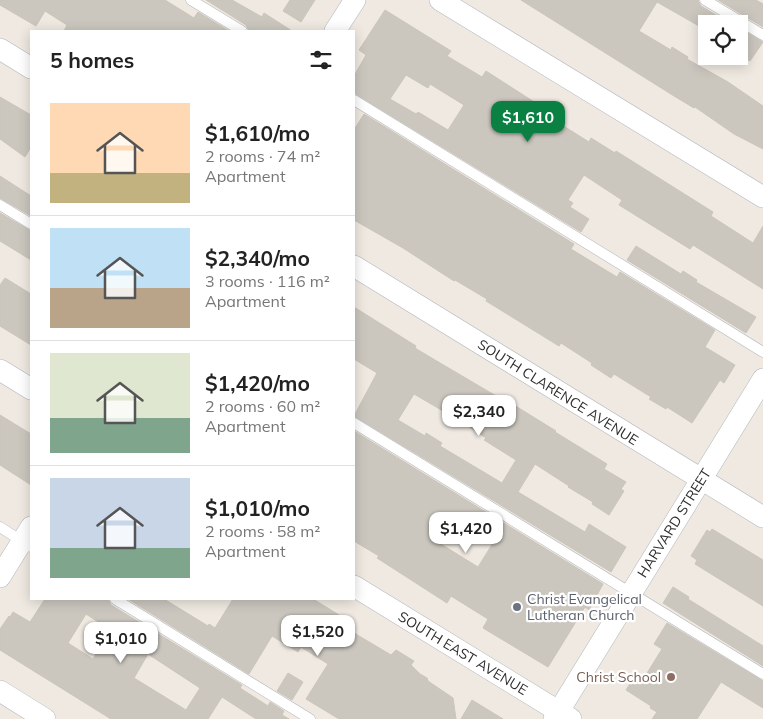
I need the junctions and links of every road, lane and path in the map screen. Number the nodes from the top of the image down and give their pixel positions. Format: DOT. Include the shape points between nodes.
graph roads {
  1 [pos="191,0"];
  2 [pos="355,0"];
  3 [pos="440,0"];
  4 [pos="705,0"];
  5 [pos="240,30"];
  6 [pos="336,30"];
  7 [pos="763,35"];
  8 [pos="0,49"];
  9 [pos="30,67"];
  10 [pos="355,101"];
  11 [pos="763,197"];
  12 [pos="0,205"];
  13 [pos="30,223"];
  14 [pos="355,267"];
  15 [pos="763,352"];
  16 [pos="0,370"];
  17 [pos="763,379"];
  18 [pos="30,388"];
  19 [pos="355,424"];
  20 [pos="701,479"];
  21 [pos="763,517"];
  22 [pos="0,528"];
  23 [pos="28,538"];
  24 [pos="0,577"];
  25 [pos="355,587"];
  26 [pos="631,593"];
  27 [pos="117,600"];
  28 [pos="763,674"];
  29 [pos="0,691"];
  30 [pos="561,716"];
  31 [pos="45,719"];
  32 [pos="310,719"];
  1 -- 5 [label="lane"];
  2 -- 6 [label="street"];
  3 -- 11 [label="street"];
  4 -- 7 [label="lane"];
  8 -- 9 [label="street"];
  10 -- 15 [label="lane"];
  12 -- 13 [label="lane"];
  14 -- 20 [label="street, SOUTH CLARENCE AVENUE"];
  16 -- 18 [label="street"];
  17 -- 20 [label="street, HARVARD STREET"];
  19 -- 26 [label="lane"];
  20 -- 21 [label="street, SOUTH CLARENCE AVENUE"];
  20 -- 26 [label="street, HARVARD STREET"];
  22 -- 23 [label="lane"];
  23 -- 24 [label="street"];
  25 -- 30 [label="street, SOUTH EAST AVENUE"];
  26 -- 28 [label="lane"];
  26 -- 30 [label="street, HARVARD STREET"];
  27 -- 32 [label="lane"];
  29 -- 31 [label="street"];
}
